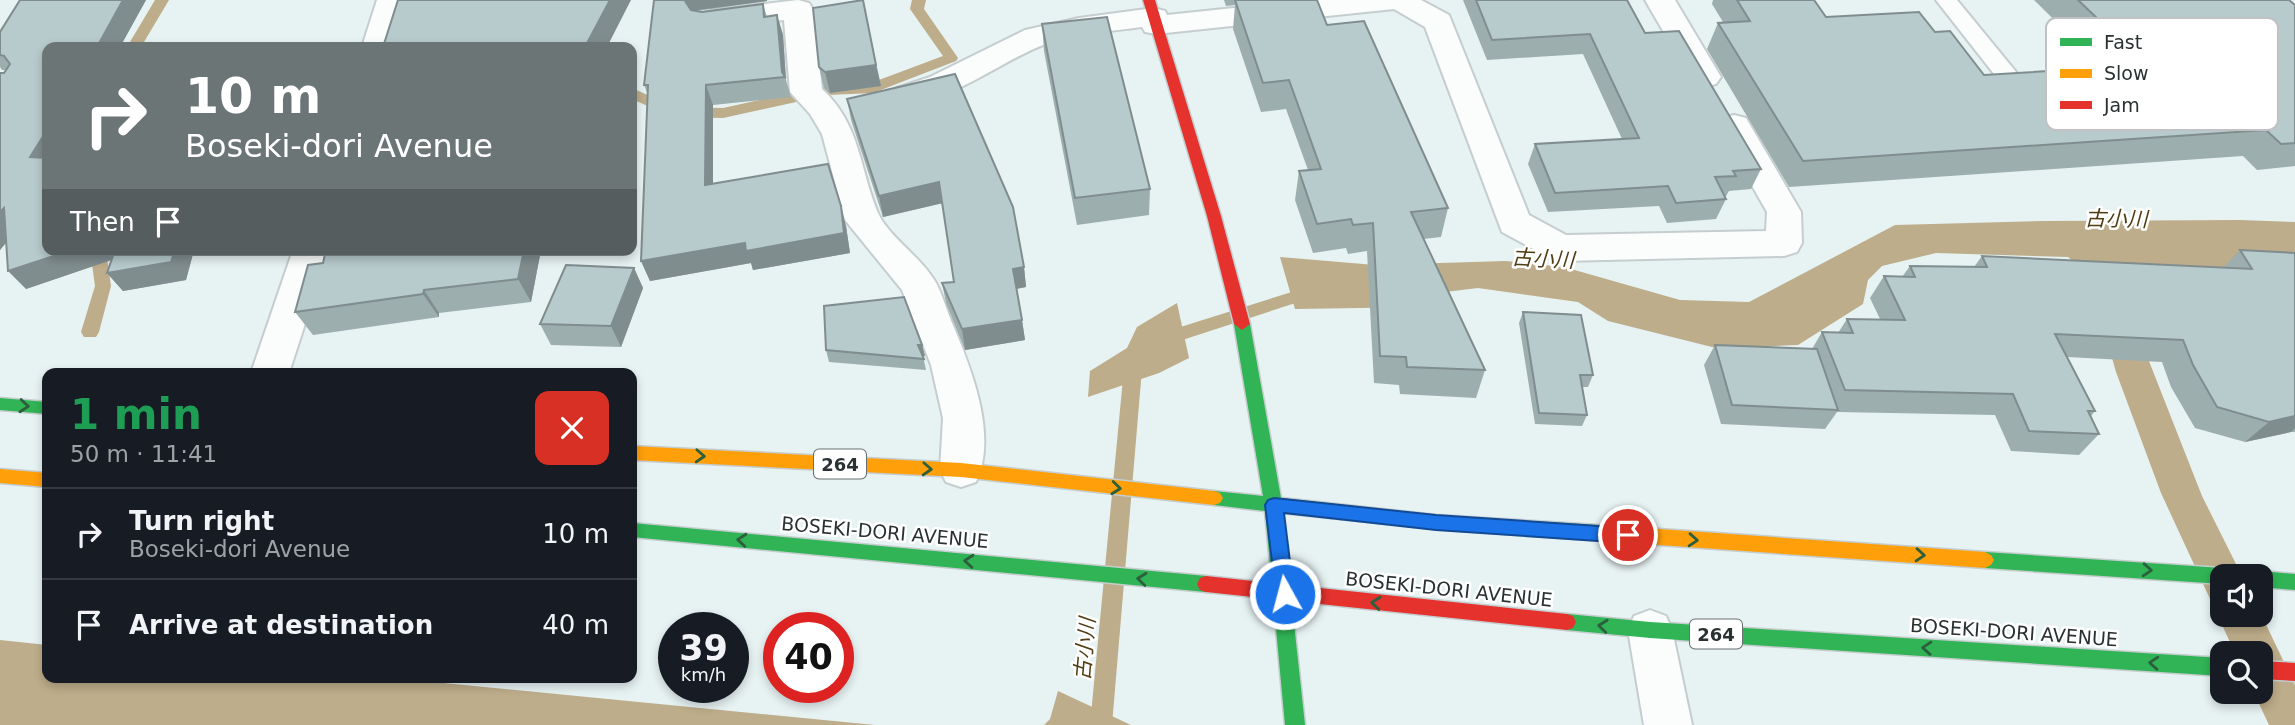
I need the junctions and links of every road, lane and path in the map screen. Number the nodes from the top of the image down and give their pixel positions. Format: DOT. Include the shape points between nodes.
graph roads {
  1 [pos="392,0"];
  2 [pos="1399,0"];
  3 [pos="1660,0"];
  4 [pos="1946,0"];
  5 [pos="1153,14"];
  6 [pos="709,20"];
  7 [pos="379,42"];
  8 [pos="2013,83"];
  9 [pos="813,100"];
  10 [pos="309,256"];
  11 [pos="272,368"];
  12 [pos="0,404"];
  13 [pos="42,408"];
  14 [pos="637,453"];
  15 [pos="961,470"];
  16 [pos="0,476"];
  17 [pos="42,480"];
  18 [pos="1274,505"];
  19 [pos="637,530"];
  20 [pos="2210,575"];
  21 [pos="2273,580"];
  22 [pos="2295,582"];
  23 [pos="1285,594"];
  24 [pos="1650,630"];
  25 [pos="2210,666"];
  26 [pos="2273,671"];
  27 [pos="2295,672"];
  28 [pos="1295,725"];
  29 [pos="1668,725"];
  1 -- 7 [label="street"];
  2 -- 3 [label="street" via="1438,22 1514,223 1561,248 1784,243 1784,212"];
  2 -- 5 [label="street"];
  4 -- 8 [label="lane"];
  5 -- 9 [label="street" via="1035,37 912,94 872,102"];
  5 -- 18 [label="main road" via="1247,346"];
  6 -- 9 [label="street" via="798,9"];
  9 -- 15 [label="street" via="838,134 863,220 918,284 950,365 962,418"];
  10 -- 11 [label="street"];
  12 -- 13 [label="main road, one-way"];
  14 -- 15 [label="main road, 264, one-way"];
  15 -- 18 [label="main road, 264, one-way"];
  16 -- 17 [label="main road"];
  18 -- 20 [label="main road, 264, one-way" via="1436,522"];
  18 -- 23 [label="main road"];
  23 -- 19 [label="main road, BOSEKI-DORI AVENUE / 264, one-way"];
  21 -- 22 [label="main road"];
  24 -- 23 [label="main road, BOSEKI-DORI AVENUE / 264, one-way"];
  23 -- 28 [label="main road"];
  25 -- 24 [label="main road, BOSEKI-DORI AVENUE / 264, one-way"];
  24 -- 29 [label="street"];
  26 -- 27 [label="main road"];
}
